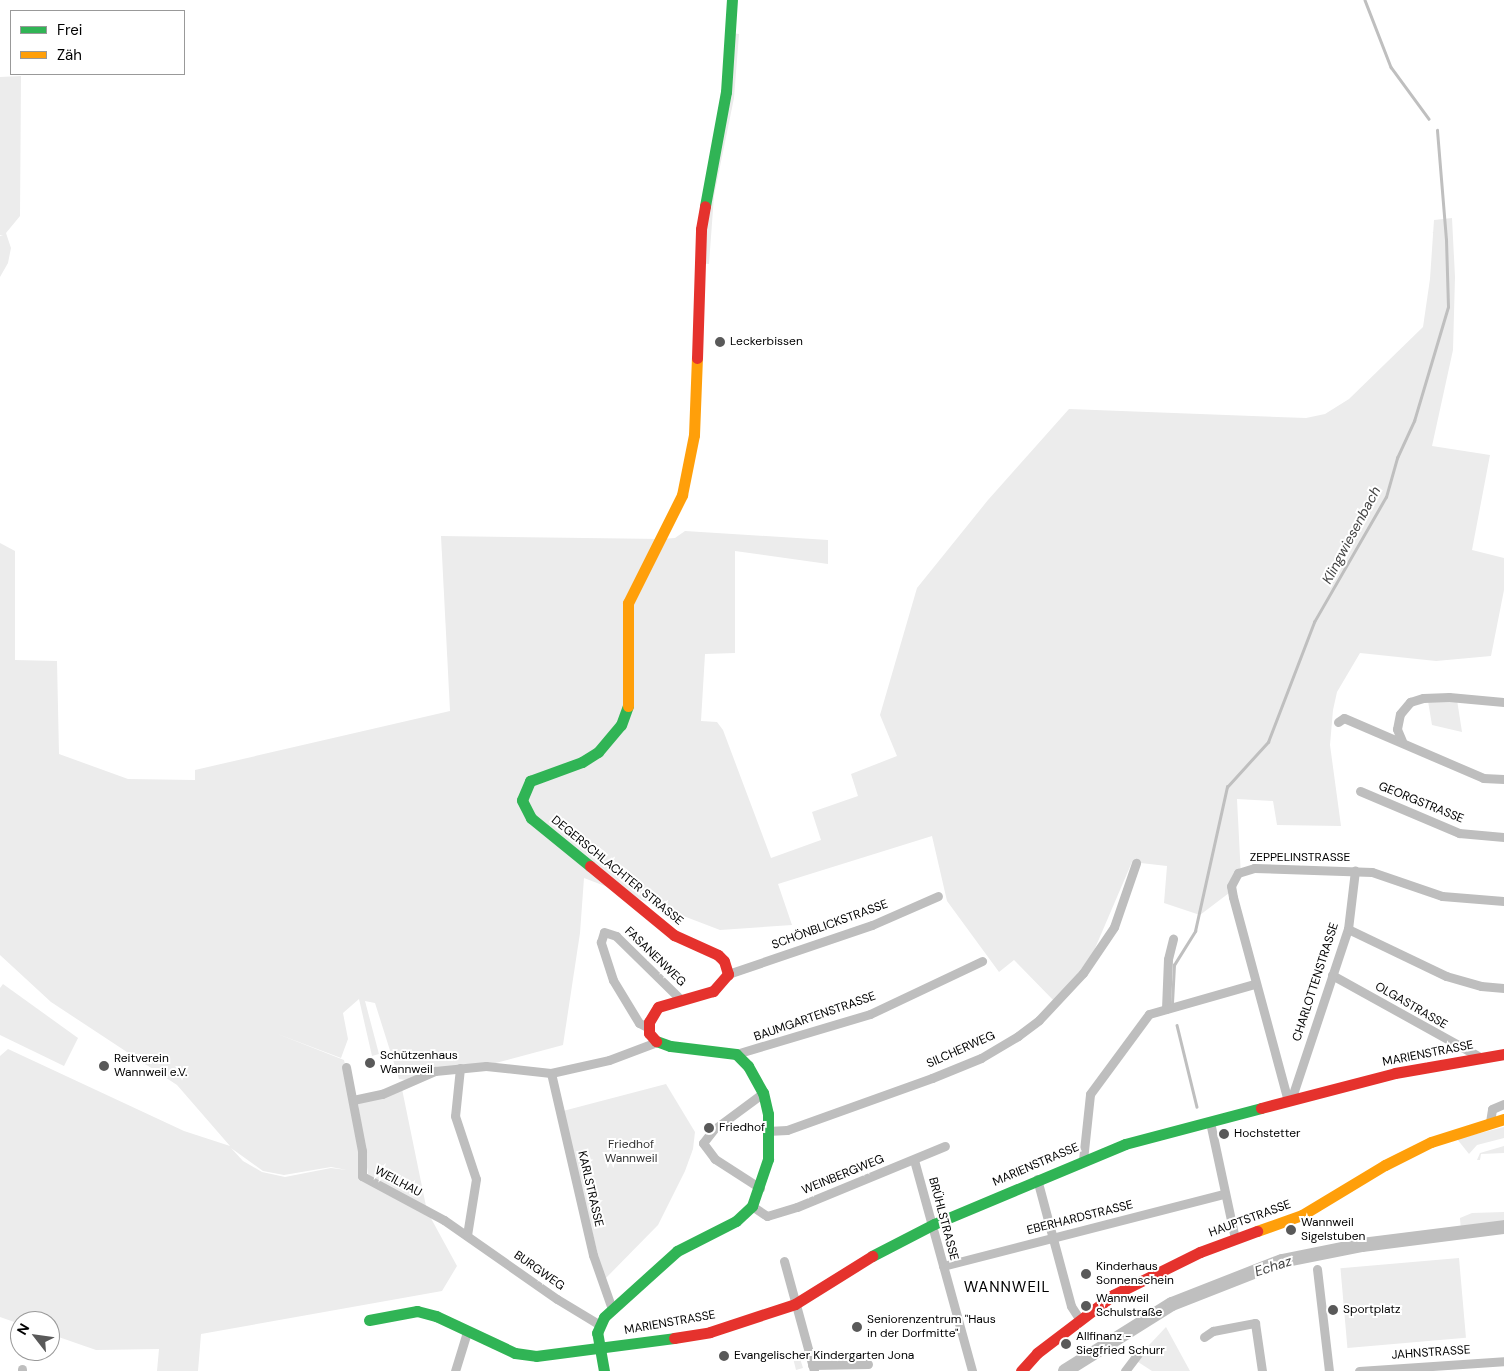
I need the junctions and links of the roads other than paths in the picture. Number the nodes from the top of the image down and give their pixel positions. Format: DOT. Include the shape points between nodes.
graph roads {
  1 [pos="732,0"];
  2 [pos="1504,702"];
  3 [pos="1338,722"];
  4 [pos="1402,741"];
  5 [pos="1504,779"];
  6 [pos="1360,791"];
  7 [pos="1504,836"];
  8 [pos="1136,863"];
  9 [pos="1355,870"];
  10 [pos="938,896"];
  11 [pos="1504,901"];
  12 [pos="1348,929"];
  13 [pos="1173,939"];
  14 [pos="982,961"];
  15 [pos="728,974"];
  16 [pos="1332,976"];
  17 [pos="1254,984"];
  18 [pos="1504,988"];
  19 [pos="680,999"];
  20 [pos="1166,1009"];
  21 [pos="649,1028"];
  22 [pos="657,1042"];
  23 [pos="736,1054"];
  24 [pos="1504,1054"];
  25 [pos="1478,1056"];
  26 [pos="346,1067"];
  27 [pos="460,1068"];
  28 [pos="550,1072"];
  29 [pos="763,1093"];
  30 [pos="353,1100"];
  31 [pos="1290,1100"];
  32 [pos="1504,1104"];
  33 [pos="1504,1119"];
  34 [pos="1210,1122"];
  35 [pos="1490,1122"];
  36 [pos="767,1131"];
  37 [pos="945,1146"];
  38 [pos="914,1160"];
  39 [pos="1083,1160"];
  40 [pos="1037,1179"];
  41 [pos="760,1188"];
  42 [pos="1224,1194"];
  43 [pos="752,1206"];
  44 [pos="934,1224"];
  45 [pos="467,1235"];
  46 [pos="1053,1238"];
  47 [pos="1235,1239"];
  48 [pos="784,1261"];
  49 [pos="943,1266"];
  50 [pos="1317,1270"];
  51 [pos="795,1304"];
  52 [pos="612,1309"];
  53 [pos="369,1320"];
  54 [pos="1080,1320"];
  55 [pos="600,1325"];
  56 [pos="467,1332"];
  57 [pos="1204,1337"];
  58 [pos="599,1350"];
  59 [pos="1138,1354"];
  60 [pos="1504,1361"];
  61 [pos="868,1364"];
  62 [pos="1481,1366"];
  63 [pos="813,1368"];
  64 [pos="454,1371"];
  65 [pos="604,1371"];
  66 [pos="972,1371"];
  67 [pos="1021,1371"];
  68 [pos="1125,1371"];
  69 [pos="1262,1371"];
  70 [pos="1329,1371"];
  71 [pos="1359,1371"];
  1 -- 15 [label="street, DEGERSCHLACHTER STRASSE" via="726,92 705,197 694,435 676,511 628,603 628,708 621,725 598,752 582,762 530,781 522,800 531,818 674,935 718,955 724,961"];
  2 -- 4 [label="street" via="1450,697 1410,702 1400,714 1397,729"];
  3 -- 4 [label="street" via="1344,718"];
  4 -- 5 [label="street" via="1460,770 1483,778"];
  6 -- 7 [label="street, GEORGSTRASSE" via="1459,833"];
  8 -- 36 [label="street, SILCHERWEG" via="1114,927 1083,973 1039,1020 1018,1036 981,1058 927,1079 787,1130"];
  9 -- 11 [label="street, ZEPPELINSTRASSE" via="1372,872 1442,896"];
  9 -- 12 [label="street, CHARLOTTENSTRASSE"];
  9 -- 17 [label="street, ZEPPELINSTRASSE" via="1254,868 1238,873 1231,886"];
  10 -- 15 [label="street, SCHÖNBLICKSTRASSE" via="872,925"];
  12 -- 16 [label="street, CHARLOTTENSTRASSE"];
  12 -- 18 [label="street" via="1446,976 1481,986"];
  13 -- 20 [label="street" via="1168,959"];
  14 -- 23 [label="street, BAUMGARTENSTRASSE" via="870,1014"];
  15 -- 19 [label="street" via="713,991"];
  16 -- 25 [label="street, OLGASTRASSE"];
  16 -- 31 [label="street, CHARLOTTENSTRASSE"];
  17 -- 20 [label="street"];
  17 -- 31 [label="street, ZEPPELINSTRASSE"];
  19 -- 21 [label="street" via="658,1007 651,1015"];
  19 -- 21 [label="street, FASANENWEG" via="616,936 604,932 601,942 613,980 639,1023"];
  20 -- 39 [label="street" via="1149,1014 1090,1094"];
  21 -- 22 [label="street"];
  22 -- 23 [label="street"];
  22 -- 28 [label="street" via="609,1060"];
  23 -- 29 [label="street"];
  24 -- 25 [label="street, MARIENSTRASSE"];
  25 -- 31 [label="street, MARIENSTRASSE"];
  26 -- 30 [label="street, WEILHAU"];
  27 -- 28 [label="street" via="486,1066"];
  27 -- 30 [label="street" via="435,1071 382,1094"];
  27 -- 45 [label="street" via="455,1116 476,1179"];
  28 -- 52 [label="street, KARLSTRASSE" via="593,1255"];
  29 -- 36 [label="street" via="768,1114"];
  29 -- 41 [label="street" via="713,1130 703,1143 715,1159"];
  30 -- 45 [label="street, WEILHAU" via="362,1151 362,1176"];
  31 -- 34 [label="street, MARIENSTRASSE"];
  32 -- 35 [label="street" via="1492,1110"];
  33 -- 35 [label="street, HAUPTSTRASSE"];
  34 -- 39 [label="street, MARIENSTRASSE" via="1125,1144"];
  34 -- 42 [label="street"];
  35 -- 47 [label="street, HAUPTSTRASSE" via="1431,1142 1385,1165 1310,1211 1283,1224"];
  36 -- 41 [label="street" via="768,1158"];
  37 -- 38 [label="street, WEINBERGWEG"];
  38 -- 43 [label="street, WEINBERGWEG" via="767,1216"];
  38 -- 44 [label="street, BRÜHLSTRASSE"];
  39 -- 40 [label="street, MARIENSTRASSE"];
  40 -- 44 [label="street, MARIENSTRASSE"];
  40 -- 46 [label="street"];
  41 -- 43 [label="street"];
  42 -- 46 [label="street, EBERHARDSTRASSE"];
  42 -- 47 [label="street"];
  43 -- 52 [label="street" via="736,1221 677,1251"];
  44 -- 49 [label="street, BRÜHLSTRASSE"];
  44 -- 51 [label="street, MARIENSTRASSE" via="865,1260"];
  45 -- 55 [label="street, BURGWEG" via="557,1299"];
  46 -- 49 [label="street, EBERHARDSTRASSE"];
  46 -- 54 [label="street" via="1071,1306"];
  47 -- 54 [label="street, HAUPTSTRASSE" via="1200,1252 1113,1294"];
  48 -- 51 [label="street"];
  49 -- 66 [label="street, BRÜHLSTRASSE"];
  50 -- 70 [label="street"];
  51 -- 58 [label="street, MARIENSTRASSE" via="710,1332"];
  51 -- 63 [label="street"];
  52 -- 55 [label="street"];
  53 -- 56 [label="street, MARIENSTRASSE" via="417,1311 436,1316"];
  54 -- 67 [label="street, HAUPTSTRASSE" via="1037,1353"];
  55 -- 58 [label="street"];
  56 -- 58 [label="street, MARIENSTRASSE" via="515,1353 536,1356"];
  56 -- 64 [label="street"];
  57 -- 69 [label="street" via="1213,1331 1255,1323"];
  58 -- 65 [label="street"];
  59 -- 68 [label="street"];
  60 -- 62 [label="street, JAHNSTRASSE"];
  61 -- 63 [label="street"];
  62 -- 71 [label="street, JAHNSTRASSE"];
}
